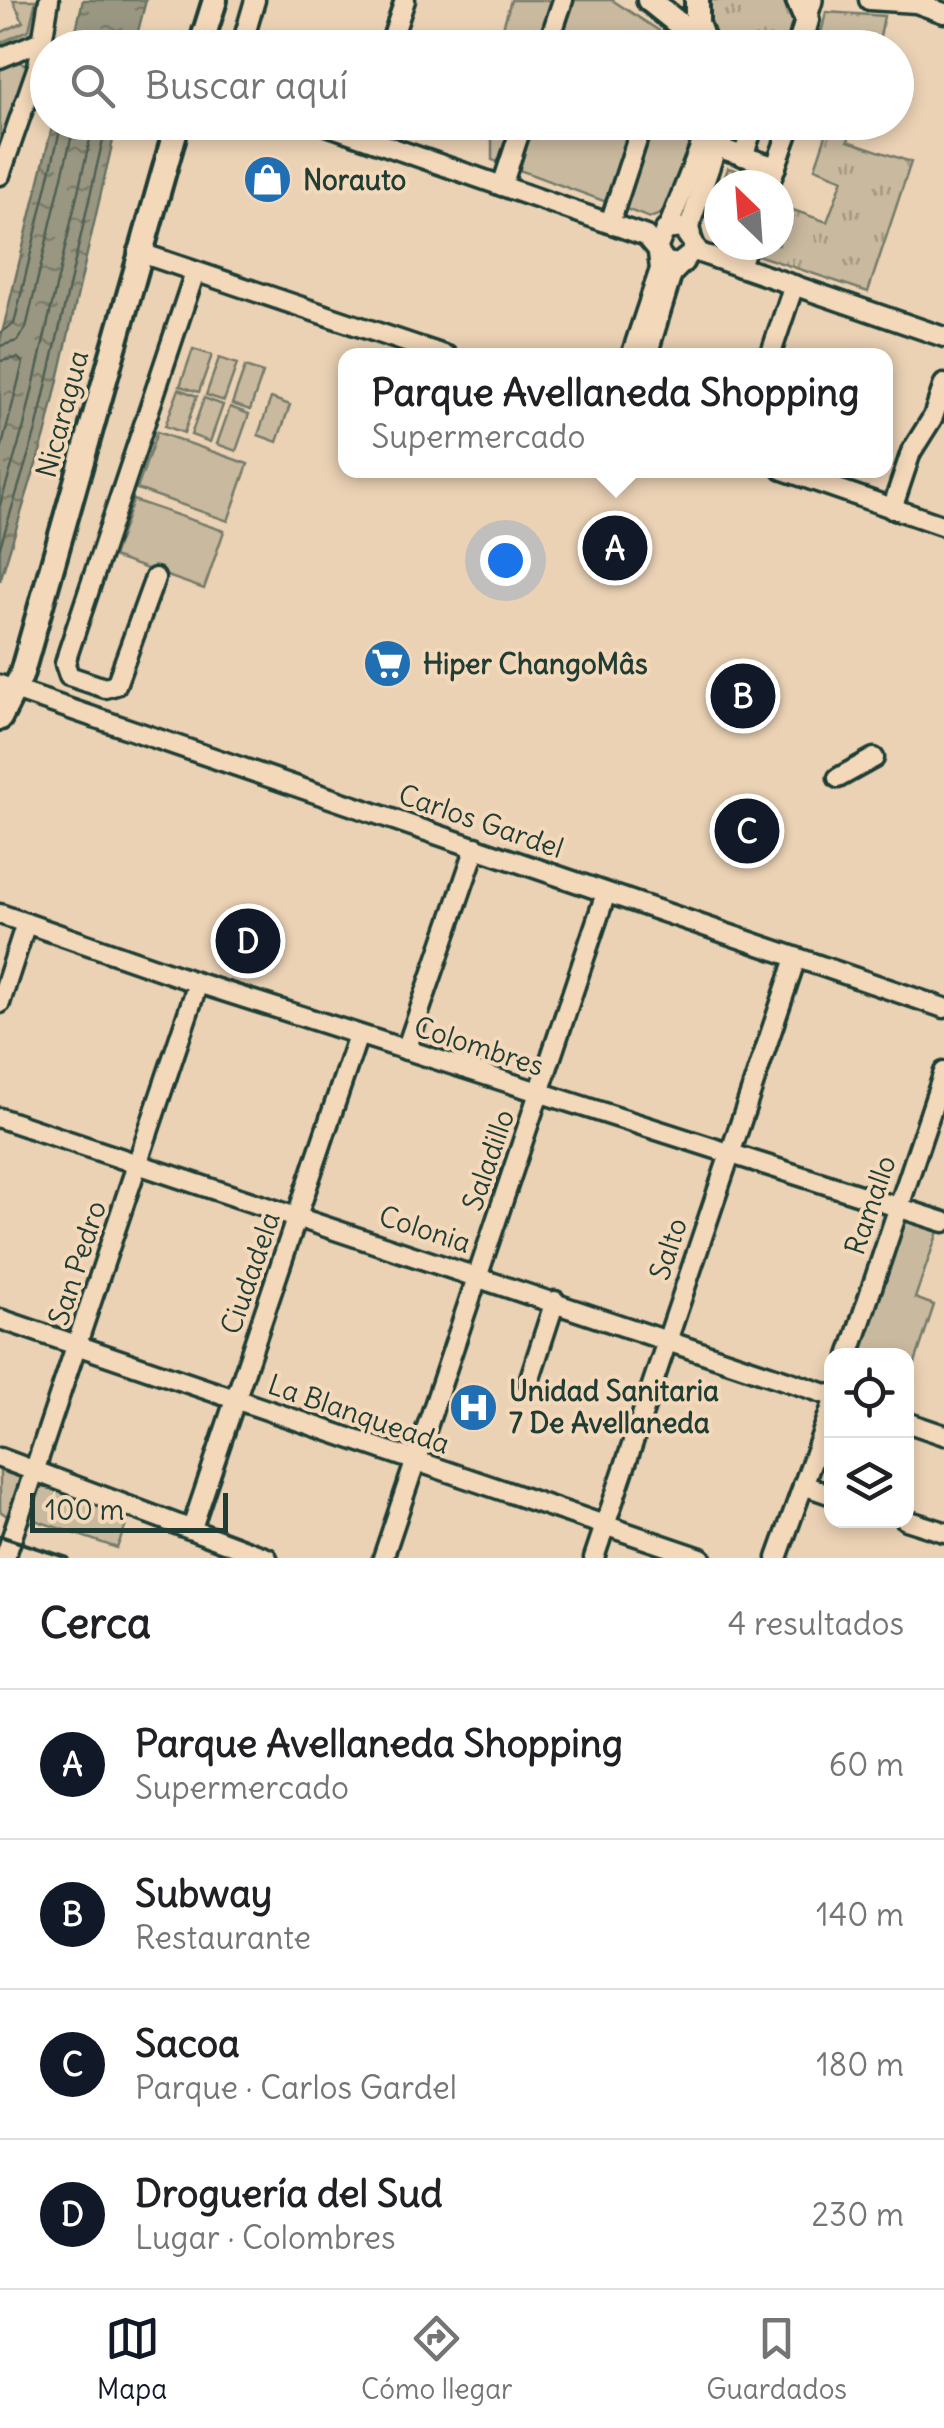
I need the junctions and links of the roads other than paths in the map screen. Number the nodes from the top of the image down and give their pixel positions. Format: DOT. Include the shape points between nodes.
graph roads {
  1 [pos="49,0"];
  2 [pos="215,0"];
  3 [pos="255,0"];
  4 [pos="405,0"];
  5 [pos="563,0"];
  6 [pos="649,0"];
  7 [pos="697,0"];
  8 [pos="870,0"];
  9 [pos="944,12"];
  10 [pos="43,30"];
  11 [pos="206,30"];
  12 [pos="246,30"];
  13 [pos="395,30"];
  14 [pos="554,30"];
  15 [pos="687,30"];
  16 [pos="699,30"];
  17 [pos="30,46"];
  18 [pos="0,58"];
  19 [pos="30,91"];
  20 [pos="172,140"];
  21 [pos="387,140"];
  22 [pos="516,140"];
  23 [pos="637,140"];
  24 [pos="710,140"];
  25 [pos="713,140"];
  26 [pos="749,140"];
  27 [pos="785,140"];
  28 [pos="710,144"];
  29 [pos="743,156"];
  30 [pos="763,170"];
  31 [pos="774,170"];
  32 [pos="0,175"];
  33 [pos="502,186"];
  34 [pos="610,223"];
  35 [pos="659,239"];
  36 [pos="691,250"];
  37 [pos="138,252"];
  38 [pos="742,260"];
  39 [pos="740,267"];
  40 [pos="195,272"];
  41 [pos="794,285"];
  42 [pos="944,337"];
  43 [pos="423,348"];
  44 [pos="634,348"];
  45 [pos="649,348"];
  46 [pos="773,348"];
  47 [pos="944,384"];
  48 [pos="806,478"];
  49 [pos="892,510"];
  50 [pos="944,526"];
  51 [pos="155,578"];
  52 [pos="8,688"];
  53 [pos="0,718"];
  54 [pos="874,758"];
  55 [pos="838,778"];
  56 [pos="476,847"];
  57 [pos="606,893"];
  58 [pos="0,914"];
  59 [pos="26,923"];
  60 [pos="796,958"];
  61 [pos="198,983"];
  62 [pos="0,1003"];
  63 [pos="944,1008"];
  64 [pos="358,1035"];
  65 [pos="406,1050"];
  66 [pos="944,1072"];
  67 [pos="539,1094"];
  68 [pos="0,1118"];
  69 [pos="729,1156"];
  70 [pos="137,1164"];
  71 [pos="899,1207"];
  72 [pos="298,1216"];
  73 [pos="944,1222"];
  74 [pos="478,1275"];
  75 [pos="555,1302"];
  76 [pos="0,1320"];
  77 [pos="667,1340"];
  78 [pos="79,1347"];
  79 [pos="851,1348"];
  80 [pos="529,1380"];
  81 [pos="824,1393"];
  82 [pos="236,1400"];
  83 [pos="914,1425"];
  84 [pos="824,1428"];
  85 [pos="944,1435"];
  86 [pos="0,1458"];
  87 [pos="418,1464"];
  88 [pos="38,1470"];
  89 [pos="803,1486"];
  90 [pos="824,1493"];
  91 [pos="914,1523"];
  92 [pos="607,1526"];
  93 [pos="192,1528"];
  94 [pos="944,1532"];
  95 [pos="5,1558"];
  96 [pos="267,1558"];
  97 [pos="383,1558"];
  98 [pos="594,1558"];
  99 [pos="701,1558"];
  100 [pos="777,1558"];
  1 -- 10 [label="street"];
  2 -- 11 [label="main road"];
  3 -- 12 [label="street"];
  4 -- 13 [label="street"];
  5 -- 14 [label="street"];
  6 -- 15 [label="main road"];
  7 -- 16 [label="main road"];
  8 -- 9 [label="street"];
  17 -- 18 [label="street"];
  19 -- 32 [label="street"];
  20 -- 37 [label="main road, Nicaragua"];
  21 -- 33 [label="street"];
  22 -- 33 [label="street"];
  23 -- 34 [label="street"];
  24 -- 28 [label="street"];
  25 -- 28 [label="street"];
  26 -- 29 [label="street"];
  27 -- 31 [label="street"];
  28 -- 29 [label="street"];
  28 -- 35 [label="street"];
  28 -- 36 [label="street"];
  29 -- 30 [label="street"];
  33 -- 34 [label="street"];
  34 -- 35 [label="street"];
  35 -- 36 [label="street" via="682,228"];
  35 -- 36 [label="street" via="672,264"];
  35 -- 44 [label="street" via="660,268"];
  36 -- 39 [label="street"];
  36 -- 45 [label="street" via="672,274"];
  37 -- 40 [label="street"];
  37 -- 52 [label="main road, Nicaragua"];
  38 -- 39 [label="street"];
  39 -- 41 [label="street"];
  40 -- 43 [label="street"];
  40 -- 51 [label="street" via="74,634 65,664 69,676 105,688 116,684"];
  41 -- 42 [label="street"];
  41 -- 46 [label="street"];
  47 -- 49 [label="street"];
  48 -- 49 [label="street"];
  49 -- 50 [label="street"];
  52 -- 53 [label="main road, Nicaragua"];
  52 -- 56 [label="street, Carlos Gardel"];
  54 -- 55 [label="street"];
  56 -- 57 [label="street, Carlos Gardel"];
  56 -- 65 [label="street"];
  57 -- 60 [label="street, Carlos Gardel"];
  57 -- 67 [label="street, Saladillo"];
  58 -- 59 [label="street, Colombres"];
  59 -- 61 [label="street, Colombres"];
  59 -- 62 [label="street"];
  60 -- 63 [label="street, Carlos Gardel"];
  60 -- 69 [label="street, Salto"];
  61 -- 64 [label="street, Colombres"];
  61 -- 70 [label="street, San Pedro"];
  64 -- 65 [label="street, Colombres"];
  64 -- 72 [label="street, Ciudadela"];
  65 -- 67 [label="street, Colombres"];
  66 -- 71 [label="street, Ramallo"];
  67 -- 69 [label="street, Colombres"];
  67 -- 74 [label="street, Saladillo"];
  68 -- 70 [label="street, Colonia"];
  69 -- 71 [label="street, Colombres"];
  69 -- 77 [label="street, Salto"];
  70 -- 72 [label="street, Colonia"];
  70 -- 78 [label="street, San Pedro"];
  71 -- 73 [label="street, Colombres"];
  71 -- 79 [label="street, Ramallo"];
  72 -- 74 [label="street, Colonia"];
  72 -- 82 [label="street, Ciudadela"];
  74 -- 75 [label="street, Colonia"];
  74 -- 87 [label="street, Saladillo"];
  75 -- 77 [label="street, Colonia"];
  75 -- 80 [label="street"];
  76 -- 78 [label="street, La Blanqueada"];
  77 -- 81 [label="street, Colonia"];
  77 -- 92 [label="street, Salto"];
  78 -- 82 [label="street, La Blanqueada"];
  78 -- 88 [label="street, San Pedro"];
  82 -- 87 [label="street, La Blanqueada"];
  82 -- 93 [label="street, Ciudadela"];
  83 -- 85 [label="street"];
  84 -- 89 [label="street"];
  86 -- 88 [label="street"];
  87 -- 92 [label="street, La Blanqueada"];
  87 -- 97 [label="street, Saladillo"];
  88 -- 93 [label="street"];
  88 -- 95 [label="street, San Pedro"];
  89 -- 90 [label="street"];
  89 -- 100 [label="street"];
  91 -- 94 [label="street"];
  92 -- 98 [label="street, Salto"];
  92 -- 99 [label="street, La Blanqueada"];
  93 -- 96 [label="street"];
}
